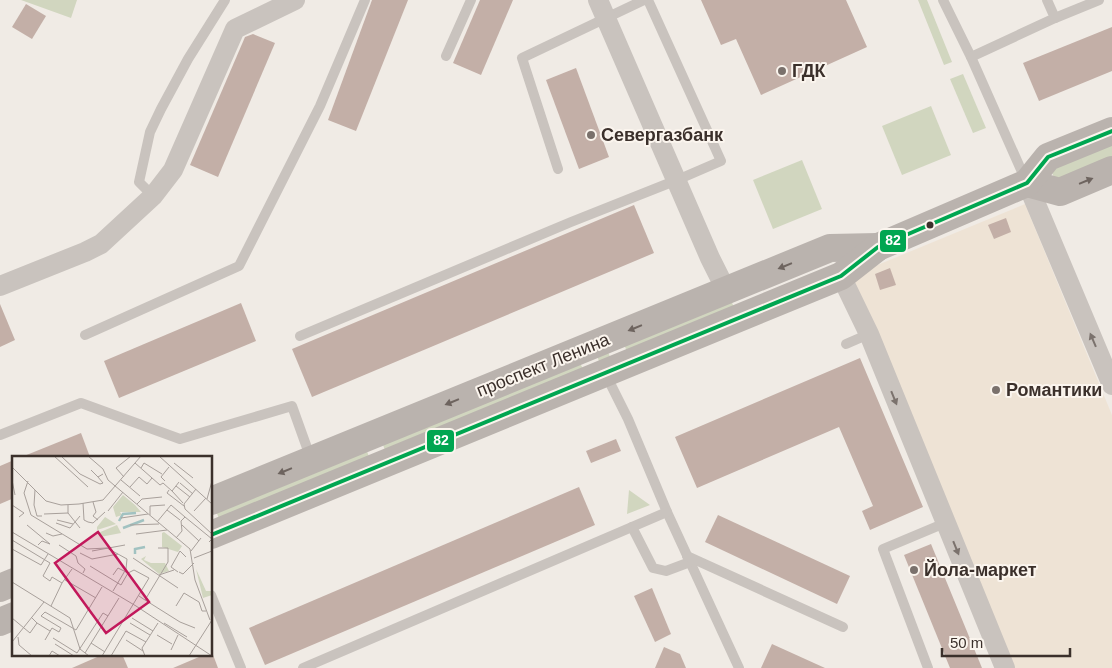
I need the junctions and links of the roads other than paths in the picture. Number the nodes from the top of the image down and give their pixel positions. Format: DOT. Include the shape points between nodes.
graph roads {
  1 [pos="225,0"];
  2 [pos="294,0"];
  3 [pos="365,0"];
  4 [pos="470,0"];
  5 [pos="644,0"];
  6 [pos="648,0"];
  7 [pos="943,0"];
  8 [pos="1047,0"];
  9 [pos="1100,0"];
  10 [pos="602,9"];
  11 [pos="1055,18"];
  12 [pos="446,56"];
  13 [pos="971,57"];
  14 [pos="1112,131"];
  15 [pos="558,169"];
  16 [pos="1112,170"];
  17 [pos="677,180"];
  18 [pos="1027,183"];
  19 [pos="152,196"];
  20 [pos="878,247"];
  21 [pos="841,276"];
  22 [pos="0,286"];
  23 [pos="726,290"];
  24 [pos="84,335"];
  25 [pos="300,336"];
  26 [pos="846,344"];
  27 [pos="873,344"];
  28 [pos="605,373"];
  29 [pos="1112,385"];
  30 [pos="0,435"];
  31 [pos="311,460"];
  32 [pos="212,501"];
  33 [pos="667,512"];
  34 [pos="946,523"];
  35 [pos="632,527"];
  36 [pos="212,535"];
  37 [pos="689,559"];
  38 [pos="12,583"];
  39 [pos="0,588"];
  40 [pos="212,597"];
  41 [pos="12,617"];
  42 [pos="0,622"];
  43 [pos="843,627"];
  44 [pos="241,668"];
  45 [pos="303,668"];
  46 [pos="739,668"];
  47 [pos="928,668"];
  48 [pos="1005,668"];
  1 -- 19 [label="lane" via="188,59 150,132 139,182"];
  2 -- 19 [label="street" via="235,29 174,170"];
  3 -- 24 [label="lane" via="320,106 239,266"];
  4 -- 12 [label="lane"];
  5 -- 10 [label="lane"];
  6 -- 17 [label="lane" via="721,161"];
  7 -- 13 [label="lane"];
  8 -- 11 [label="lane"];
  9 -- 11 [label="lane"];
  10 -- 15 [label="lane" via="522,58"];
  10 -- 17 [label="street"];
  11 -- 13 [label="lane"];
  13 -- 18 [label="lane"];
  14 -- 18 [label="main road, проспект Ленина" via="1048,157"];
  18 -- 16 [label="main road, one-way" via="1060,192"];
  17 -- 23 [label="street"];
  17 -- 25 [label="lane"];
  18 -- 20 [label="main road, проспект Ленина"];
  29 -- 18 [label="street, one-way"];
  19 -- 22 [label="street" via="101,244"];
  20 -- 21 [label="main road, проспект Ленина"];
  20 -- 23 [label="main road, проспект Ленина, one-way" via="830,248"];
  21 -- 27 [label="street"];
  21 -- 28 [label="main road, проспект Ленина"];
  23 -- 31 [label="main road, проспект Ленина, one-way"];
  26 -- 27 [label="lane"];
  27 -- 34 [label="street, one-way"];
  28 -- 33 [label="lane"];
  28 -- 36 [label="main road, проспект Ленина"];
  30 -- 31 [label="lane" via="81,403 180,439 292,406"];
  31 -- 32 [label="main road, проспект Ленина, one-way"];
  33 -- 35 [label="lane"];
  33 -- 37 [label="lane"];
  34 -- 47 [label="lane" via="883,549"];
  34 -- 48 [label="street, one-way"];
  35 -- 37 [label="lane" via="653,568 666,571"];
  35 -- 45 [label="lane"];
  37 -- 43 [label="lane"];
  37 -- 46 [label="lane"];
  38 -- 39 [label="main road"];
  40 -- 44 [label="lane"];
  41 -- 42 [label="main road"];
}
